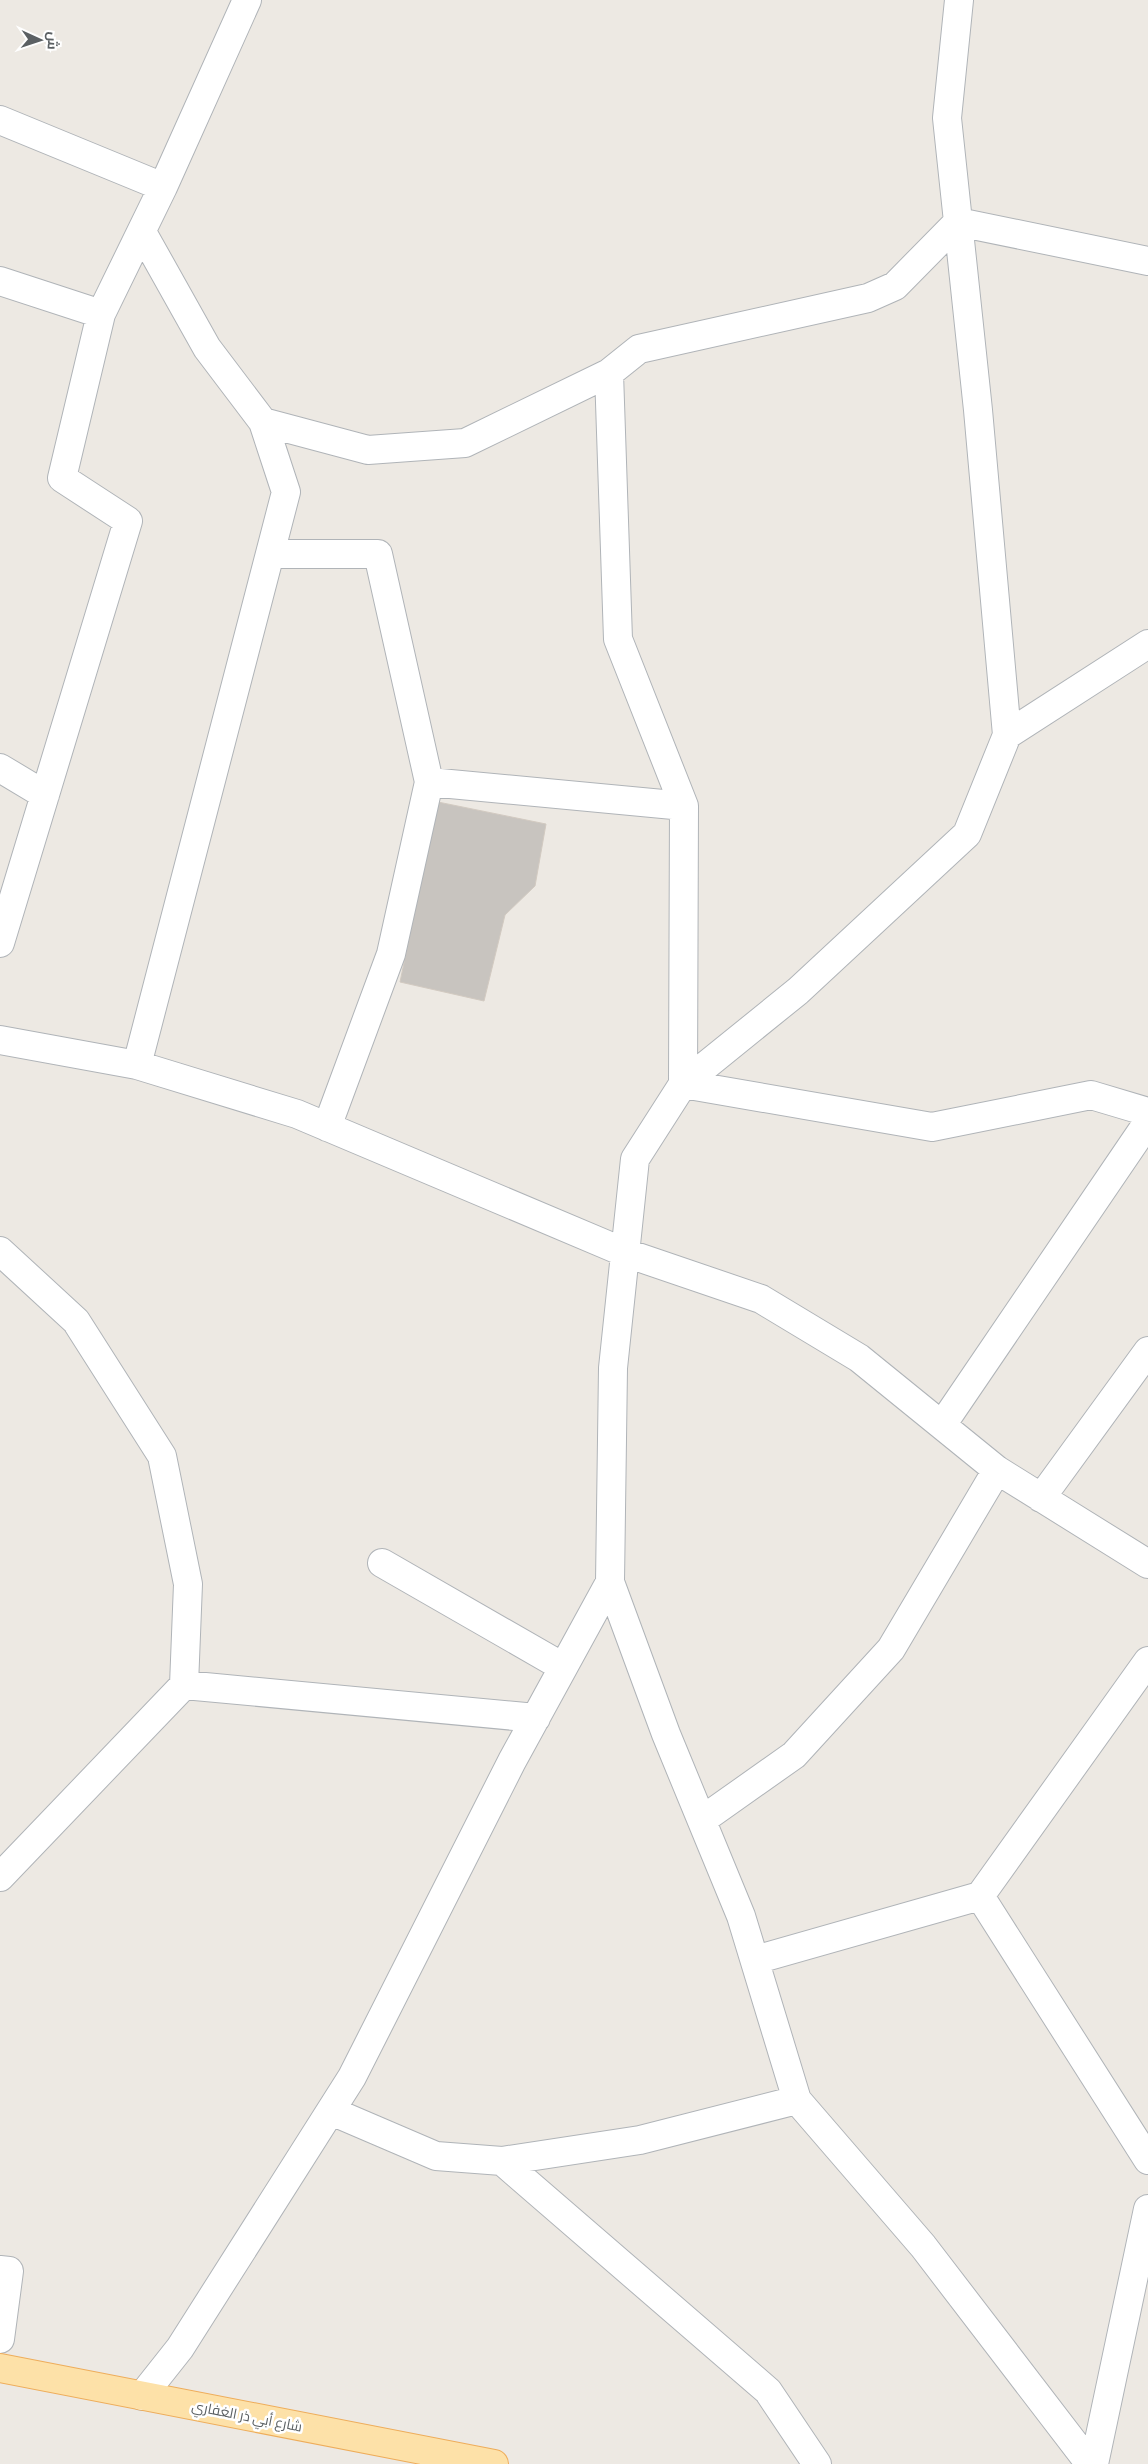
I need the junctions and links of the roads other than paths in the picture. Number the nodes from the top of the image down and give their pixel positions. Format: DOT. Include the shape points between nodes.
graph roads {
  1 [pos="247,0"];
  2 [pos="959,0"];
  3 [pos="0,120"];
  4 [pos="163,188"];
  5 [pos="958,222"];
  6 [pos="142,232"];
  7 [pos="1148,261"];
  8 [pos="0,281"];
  9 [pos="101,314"];
  10 [pos="609,373"];
  11 [pos="263,422"];
  12 [pos="270,554"];
  13 [pos="1148,644"];
  14 [pos="1007,735"];
  15 [pos="0,768"];
  16 [pos="429,782"];
  17 [pos="45,795"];
  18 [pos="684,806"];
  19 [pos="0,943"];
  20 [pos="0,1040"];
  21 [pos="137,1065"];
  22 [pos="683,1084"];
  23 [pos="1148,1112"];
  24 [pos="1148,1122"];
  25 [pos="327,1127"];
  26 [pos="0,1251"];
  27 [pos="626,1253"];
  28 [pos="1148,1351"];
  29 [pos="942,1426"];
  30 [pos="997,1470"];
  31 [pos="1041,1498"];
  32 [pos="382,1562"];
  33 [pos="1148,1564"];
  34 [pos="610,1582"];
  35 [pos="1148,1661"];
  36 [pos="563,1667"];
  37 [pos="184,1685"];
  38 [pos="536,1718"];
  39 [pos="702,1820"];
  40 [pos="0,1877"];
  41 [pos="980,1896"];
  42 [pos="755,1960"];
  43 [pos="797,2100"];
  44 [pos="331,2111"];
  45 [pos="1148,2160"];
  46 [pos="502,2161"];
  47 [pos="1148,2209"];
  48 [pos="0,2270"];
  49 [pos="0,2339"];
  50 [pos="0,2368"];
  51 [pos="142,2396"];
  52 [pos="494,2464"];
  53 [pos="817,2464"];
  54 [pos="1090,2464"];
  55 [pos="1094,2464"];
  1 -- 4 [label="street"];
  2 -- 5 [label="street" via="947,118"];
  3 -- 4 [label="street"];
  4 -- 6 [label="street"];
  5 -- 7 [label="street"];
  5 -- 10 [label="street" via="895,286 868,298 639,349"];
  5 -- 14 [label="street"];
  6 -- 9 [label="street"];
  6 -- 11 [label="street" via="207,348"];
  8 -- 9 [label="street"];
  9 -- 17 [label="street" via="62,478 128,521"];
  10 -- 11 [label="street" via="465,443 368,450"];
  10 -- 18 [label="street" via="618,639"];
  11 -- 12 [label="street" via="286,492"];
  12 -- 16 [label="street" via="378,554"];
  12 -- 21 [label="street"];
  13 -- 14 [label="street"];
  14 -- 22 [label="street" via="967,834 798,991"];
  15 -- 17 [label="street"];
  16 -- 18 [label="street"];
  16 -- 25 [label="street" via="391,954"];
  17 -- 19 [label="street"];
  18 -- 22 [label="street"];
  20 -- 21 [label="street"];
  21 -- 25 [label="street" via="297,1114"];
  22 -- 23 [label="street" via="932,1127 1091,1095"];
  22 -- 27 [label="street" via="636,1159"];
  24 -- 29 [label="street"];
  25 -- 27 [label="street"];
  26 -- 37 [label="street" via="76,1321 162,1456 188,1584"];
  27 -- 29 [label="street" via="761,1299 859,1358"];
  27 -- 34 [label="street" via="613,1368"];
  28 -- 31 [label="street"];
  29 -- 30 [label="street"];
  30 -- 31 [label="street"];
  30 -- 39 [label="street" via="891,1649 794,1755"];
  31 -- 33 [label="street"];
  32 -- 36 [label="street"];
  34 -- 36 [label="street"];
  34 -- 39 [label="street" via="666,1734"];
  35 -- 41 [label="street"];
  36 -- 38 [label="street"];
  37 -- 38 [label="street"];
  37 -- 40 [label="street"];
  38 -- 44 [label="street" via="352,2077"];
  39 -- 42 [label="street"];
  41 -- 42 [label="street"];
  41 -- 45 [label="street"];
  42 -- 43 [label="street"];
  43 -- 46 [label="street" via="640,2140"];
  43 -- 54 [label="street" via="923,2246"];
  44 -- 46 [label="street" via="436,2156"];
  44 -- 51 [label="street" via="180,2348"];
  46 -- 53 [label="street" via="768,2391"];
  47 -- 55 [label="street"];
  48 -- 49 [label="street" via="9,2272"];
  50 -- 51 [label="main road, شارع أبي ذر الغفاري"];
  51 -- 52 [label="main road, شارع أبي ذر الغفاري"];
}
